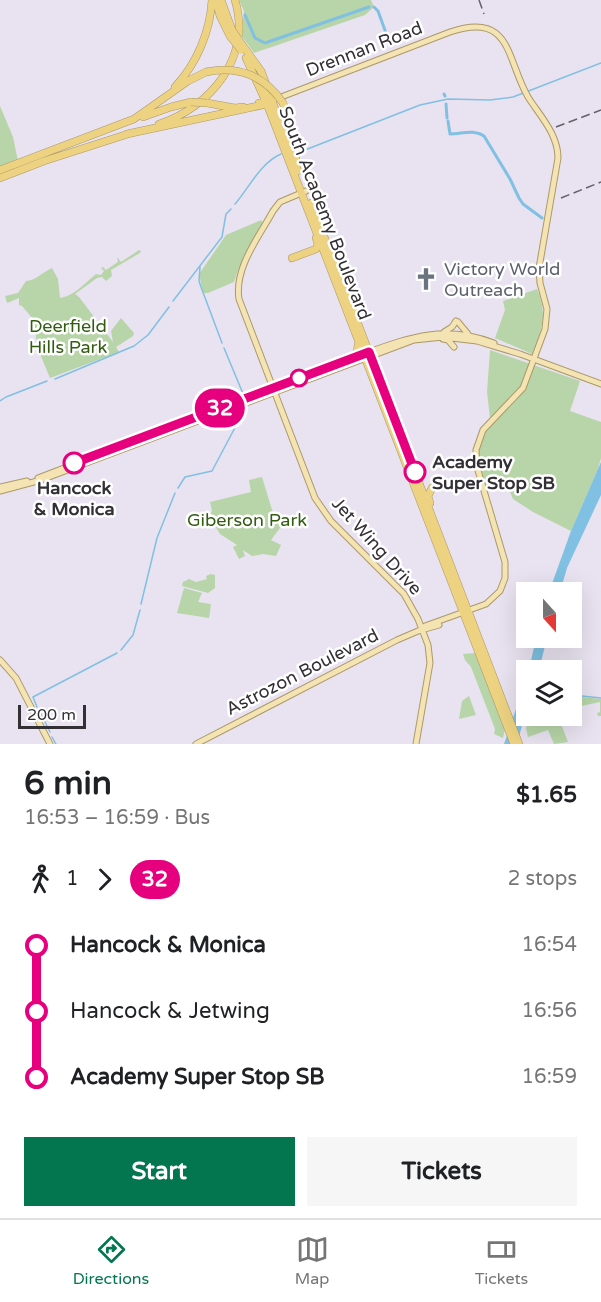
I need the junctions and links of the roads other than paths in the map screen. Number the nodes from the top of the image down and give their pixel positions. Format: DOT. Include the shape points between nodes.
graph roads {
  1 [pos="214,0"];
  2 [pos="221,0"];
  3 [pos="235,0"];
  4 [pos="468,27"];
  5 [pos="231,33"];
  6 [pos="160,102"];
  7 [pos="268,102"];
  8 [pos="253,108"];
  9 [pos="134,119"];
  10 [pos="273,121"];
  11 [pos="127,134"];
  12 [pos="296,166"];
  13 [pos="0,170"];
  14 [pos="0,178"];
  15 [pos="304,192"];
  16 [pos="314,226"];
  17 [pos="292,258"];
  18 [pos="351,322"];
  19 [pos="442,333"];
  20 [pos="469,335"];
  21 [pos="432,338"];
  22 [pos="477,341"];
  23 [pos="367,354"];
  24 [pos="520,354"];
  25 [pos="534,359"];
  26 [pos="336,364"];
  27 [pos="601,384"];
  28 [pos="273,390"];
  29 [pos="418,479"];
  30 [pos="0,489"];
  31 [pos="434,520"];
  32 [pos="467,612"];
  33 [pos="422,629"];
  34 [pos="0,660"];
  35 [pos="50,744"];
  36 [pos="195,744"];
  37 [pos="416,744"];
  38 [pos="514,744"];
  39 [pos="519,744"];
  1 -- 5 [label="highway, South Academy Boulevard"];
  1 -- 6 [label="highway" via="196,57"];
  2 -- 5 [label="highway, South Academy Boulevard"];
  3 -- 11 [label="highway" via="239,18 237,42 228,69 216,87 188,112"];
  4 -- 7 [label="main road, Drennan Road"];
  4 -- 25 [label="main road, Astrozon Boulevard" via="486,28 503,40 528,96 553,135 558,153 539,268 547,324"];
  5 -- 7 [label="highway, South Academy Boulevard, bridge"];
  6 -- 9 [label="highway"];
  6 -- 12 [label="highway, bridge" via="206,72 226,69 250,74 266,84 283,104"];
  7 -- 8 [label="highway"];
  7 -- 9 [label="highway, bridge" via="235,108 191,102"];
  7 -- 10 [label="highway, South Academy Boulevard"];
  7 -- 12 [label="highway, South Academy Boulevard"];
  8 -- 10 [label="highway" via="265,112"];
  8 -- 11 [label="highway"];
  9 -- 13 [label="highway"];
  10 -- 15 [label="highway, South Academy Boulevard"];
  11 -- 14 [label="highway"];
  12 -- 15 [label="highway, South Academy Boulevard"];
  15 -- 16 [label="highway, South Academy Boulevard"];
  15 -- 23 [label="highway, South Academy Boulevard"];
  15 -- 28 [label="main road, Jet Wing Drive" via="277,205 238,283 241,308"];
  16 -- 17 [label="highway" via="316,247"];
  16 -- 18 [label="highway, South Academy Boulevard"];
  18 -- 23 [label="highway, South Academy Boulevard"];
  18 -- 26 [label="highway" via="359,349"];
  19 -- 20 [label="main road"];
  19 -- 20 [label="main road" via="457,322"];
  19 -- 23 [label="main road" via="403,339"];
  20 -- 24 [label="main road"];
  21 -- 22 [label="main road"];
  21 -- 22 [label="main road" via="446,339 455,347"];
  21 -- 23 [label="main road"];
  22 -- 24 [label="main road"];
  23 -- 26 [label="main road"];
  23 -- 28 [label="main road"];
  23 -- 29 [label="highway, South Academy Boulevard"];
  23 -- 32 [label="highway, South Academy Boulevard"];
  24 -- 25 [label="main road"];
  25 -- 27 [label="main road"];
  25 -- 32 [label="main road, Astrozon Boulevard" via="520,392 487,426 477,446 477,468 506,570 502,587 494,598"];
  26 -- 28 [label="main road"];
  28 -- 30 [label="main road"];
  28 -- 33 [label="main road, Jet Wing Drive" via="318,503 404,594"];
  29 -- 31 [label="highway, South Academy Boulevard"];
  29 -- 31 [label="highway" via="432,487 428,499"];
  31 -- 32 [label="highway, South Academy Boulevard"];
  32 -- 33 [label="main road, Astrozon Boulevard"];
  32 -- 38 [label="highway, South Academy Boulevard"];
  32 -- 39 [label="highway, South Academy Boulevard"];
  33 -- 36 [label="main road, Astrozon Boulevard"];
  33 -- 37 [label="main road, Jet Wing Drive" via="430,667"];
  34 -- 35 [label="main road" via="16,678"];
}
